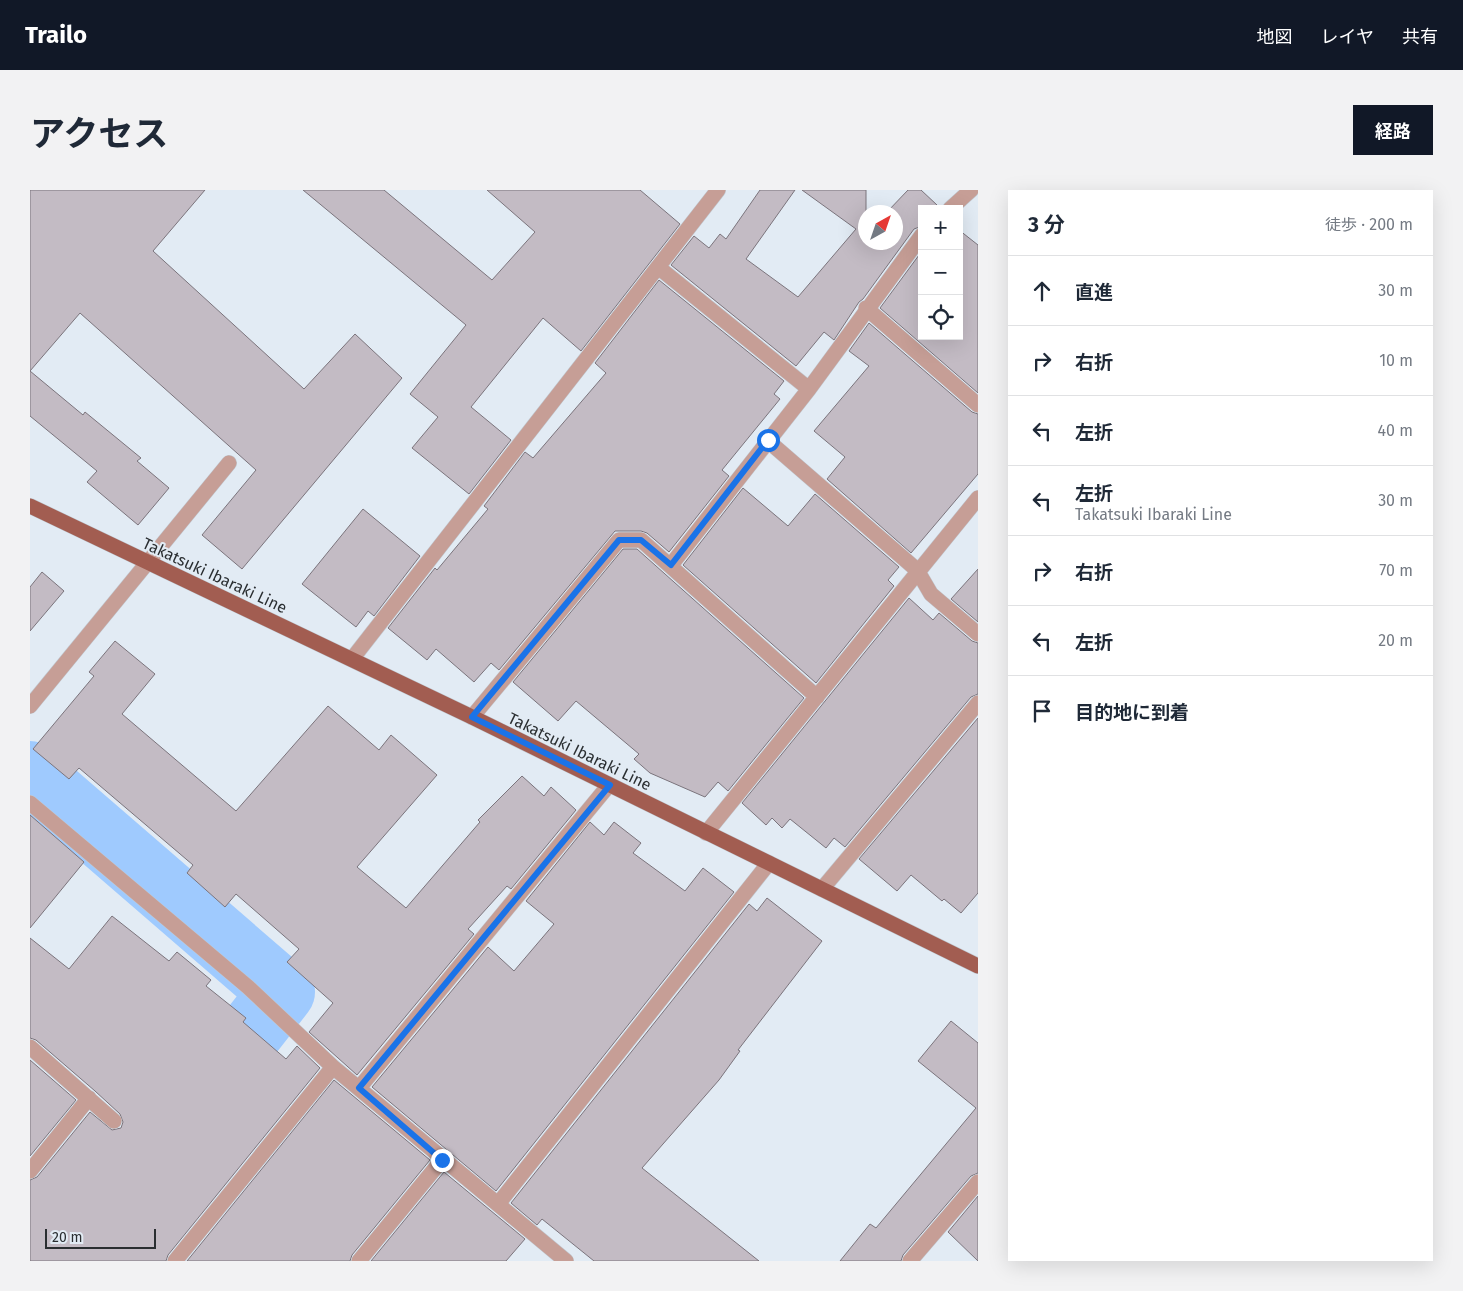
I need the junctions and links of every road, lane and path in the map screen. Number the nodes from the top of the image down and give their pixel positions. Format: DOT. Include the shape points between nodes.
graph roads {
  1 [pos="718,190"];
  2 [pos="971,190"];
  3 [pos="954,205"];
  4 [pos="918,240"];
  5 [pos="658,267"];
  6 [pos="866,308"];
  7 [pos="809,389"];
  8 [pos="978,405"];
  9 [pos="768,440"];
  10 [pos="229,463"];
  11 [pos="978,498"];
  12 [pos="30,506"];
  13 [pos="147,562"];
  14 [pos="671,565"];
  15 [pos="918,570"];
  16 [pos="978,634"];
  17 [pos="352,659"];
  18 [pos="817,697"];
  19 [pos="978,703"];
  20 [pos="30,706"];
  21 [pos="472,717"];
  22 [pos="610,785"];
  23 [pos="30,803"];
  24 [pos="706,833"];
  25 [pos="769,864"];
  26 [pos="822,889"];
  27 [pos="978,966"];
  28 [pos="30,1047"];
  29 [pos="333,1066"];
  30 [pos="359,1088"];
  31 [pos="88,1098"];
  32 [pos="114,1121"];
  33 [pos="442,1160"];
  34 [pos="30,1171"];
  35 [pos="978,1182"];
  36 [pos="498,1204"];
  37 [pos="175,1261"];
  38 [pos="359,1261"];
  39 [pos="566,1261"];
  40 [pos="910,1261"];
  1 -- 5 [label="street"];
  2 -- 3 [label="street"];
  4 -- 6 [label="street"];
  5 -- 7 [label="street"];
  5 -- 17 [label="street"];
  6 -- 7 [label="street"];
  6 -- 8 [label="street"];
  7 -- 9 [label="street"];
  9 -- 14 [label="street"];
  9 -- 15 [label="street"];
  10 -- 13 [label="street"];
  11 -- 15 [label="street"];
  12 -- 13 [label="main road, Takatsuki Ibaraki Line"];
  13 -- 17 [label="main road, Takatsuki Ibaraki Line"];
  13 -- 20 [label="street"];
  14 -- 18 [label="street"];
  14 -- 21 [label="street" via="641,540 619,540"];
  15 -- 16 [label="street" via="931,594"];
  15 -- 18 [label="street"];
  17 -- 21 [label="main road, Takatsuki Ibaraki Line"];
  18 -- 24 [label="street"];
  19 -- 26 [label="street"];
  21 -- 22 [label="main road, Takatsuki Ibaraki Line"];
  22 -- 24 [label="main road, Takatsuki Ibaraki Line"];
  22 -- 30 [label="street"];
  23 -- 29 [label="street" via="248,988"];
  24 -- 25 [label="main road, Takatsuki Ibaraki Line"];
  25 -- 26 [label="main road, Takatsuki Ibaraki Line"];
  25 -- 36 [label="street"];
  26 -- 27 [label="main road, Takatsuki Ibaraki Line"];
  28 -- 31 [label="street"];
  29 -- 30 [label="street"];
  29 -- 37 [label="street"];
  30 -- 33 [label="street"];
  31 -- 32 [label="street"];
  31 -- 34 [label="street"];
  33 -- 36 [label="street"];
  33 -- 38 [label="street"];
  35 -- 40 [label="street"];
  36 -- 39 [label="street"];
}
